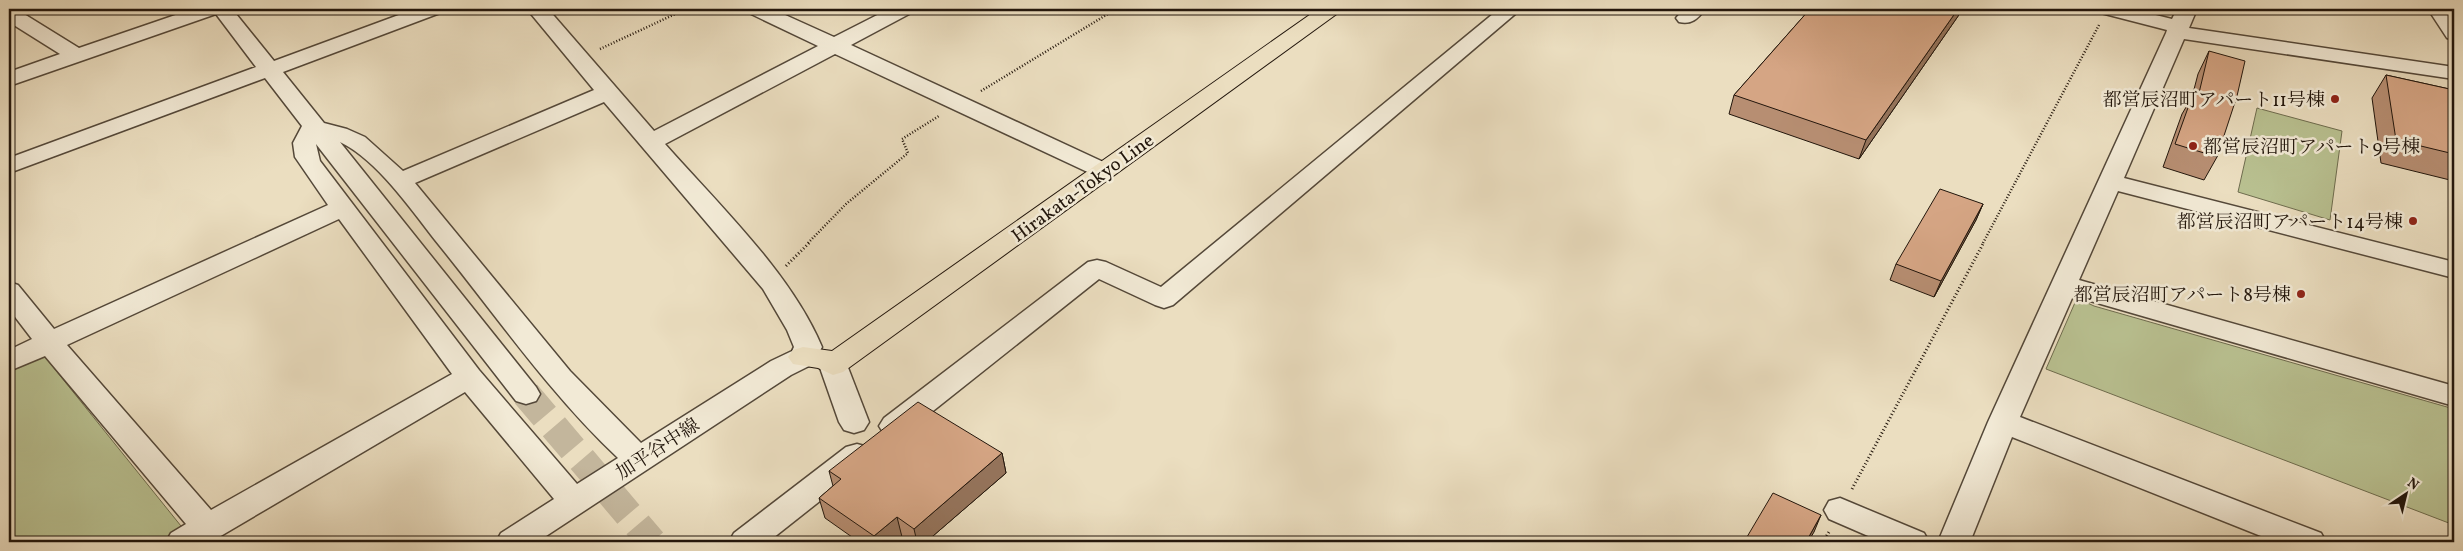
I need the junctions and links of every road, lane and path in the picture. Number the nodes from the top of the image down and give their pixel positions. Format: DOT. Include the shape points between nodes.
graph roads {
  1 [pos="212,9"];
  2 [pos="222,9"];
  3 [pos="434,9"];
  4 [pos="537,9"];
  5 [pos="686,9"];
  6 [pos="756,9"];
  7 [pos="904,9"];
  8 [pos="1116,9"];
  9 [pos="1511,9"];
  10 [pos="2108,9"];
  11 [pos="2438,9"];
  12 [pos="1324,10"];
  13 [pos="9,13"];
  14 [pos="2182,25"];
  15 [pos="2454,34"];
  16 [pos="835,45"];
  17 [pos="592,53"];
  18 [pos="76,55"];
  19 [pos="269,70"];
  20 [pos="2454,73"];
  21 [pos="9,79"];
  22 [pos="608,92"];
  23 [pos="961,103"];
  24 [pos="314,126"];
  25 [pos="650,142"];
  26 [pos="9,166"];
  27 [pos="1104,171"];
  28 [pos="400,181"];
  29 [pos="2117,184"];
  30 [pos="342,208"];
  31 [pos="782,270"];
  32 [pos="2454,270"];
  33 [pos="2065,285"];
  34 [pos="9,291"];
  35 [pos="49,342"];
  36 [pos="803,357"];
  37 [pos="9,361"];
  38 [pos="833,365"];
  39 [pos="469,377"];
  40 [pos="526,394"];
  41 [pos="2454,396"];
  42 [pos="854,422"];
  43 [pos="2003,422"];
  44 [pos="640,460"];
  45 [pos="574,502"];
  46 [pos="1840,510"];
  47 [pos="208,528"];
  48 [pos="182,542"];
  49 [pos="512,542"];
  50 [pos="745,542"];
  51 [pos="1823,542"];
  52 [pos="1914,542"];
  53 [pos="1954,542"];
  54 [pos="2310,542"];
  1 -- 18 [label="street"];
  2 -- 19 [label="street"];
  3 -- 19 [label="street"];
  4 -- 22 [label="street"];
  5 -- 17 [label="path"];
  6 -- 16 [label="street"];
  7 -- 16 [label="street"];
  8 -- 23 [label="path"];
  9 -- 50 [label="street" via="1164,299 1097,268"];
  10 -- 14 [label="street"];
  10 -- 46 [label="path"];
  11 -- 15 [label="street"];
  12 -- 27 [label="main road, Hirakata-Tokyo Line"];
  13 -- 18 [label="street"];
  14 -- 20 [label="street"];
  14 -- 29 [label="street"];
  16 -- 23 [label="street"];
  16 -- 25 [label="street"];
  18 -- 21 [label="street"];
  19 -- 24 [label="street"];
  19 -- 26 [label="street"];
  22 -- 25 [label="street"];
  22 -- 28 [label="street"];
  23 -- 27 [label="street"];
  23 -- 31 [label="path" via="902,139 908,153 846,204"];
  24 -- 28 [label="street" via="362,145"];
  24 -- 30 [label="street" via="305,135 303,148 309,162"];
  24 -- 40 [label="street"];
  25 -- 36 [label="street" via="773,284 801,330 808,348"];
  27 -- 38 [label="main road, Hirakata-Tokyo Line"];
  28 -- 44 [label="street" via="600,424"];
  29 -- 32 [label="street"];
  29 -- 33 [label="street"];
  30 -- 35 [label="street"];
  30 -- 39 [label="street"];
  33 -- 41 [label="street"];
  33 -- 43 [label="street"];
  34 -- 35 [label="street"];
  35 -- 37 [label="street"];
  35 -- 47 [label="street"];
  36 -- 38 [label="main road" via="825,359"];
  36 -- 44 [label="street, 加平谷中線"];
  38 -- 42 [label="street"];
  39 -- 45 [label="street"];
  39 -- 47 [label="street"];
  43 -- 53 [label="street"];
  43 -- 54 [label="street"];
  44 -- 45 [label="street, 加平谷中線"];
  45 -- 49 [label="street, 加平谷中線"];
  46 -- 51 [label="path"];
  46 -- 52 [label="street"];
  47 -- 48 [label="street"];
}
